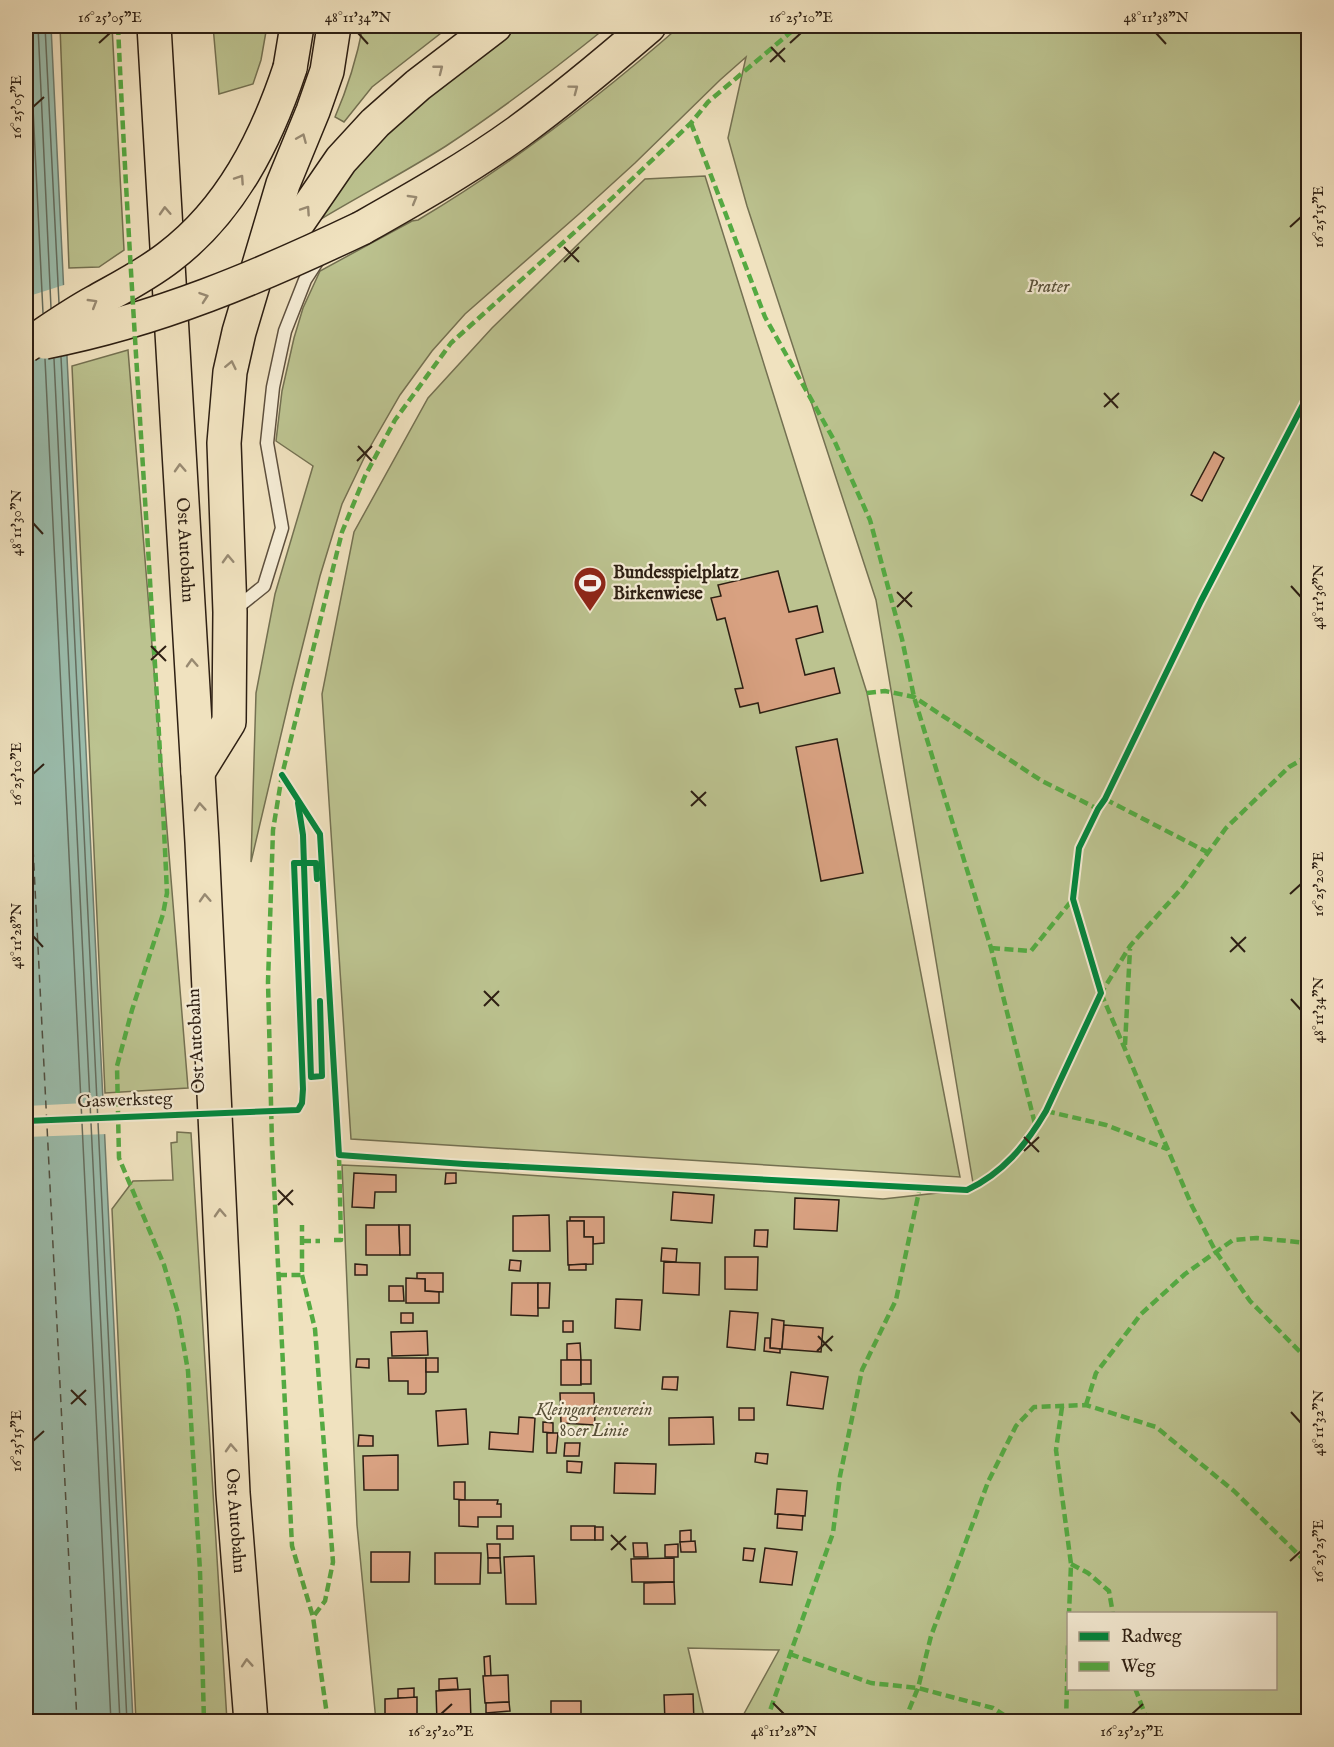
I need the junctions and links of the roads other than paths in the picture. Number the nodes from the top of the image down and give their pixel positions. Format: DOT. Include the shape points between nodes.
graph roads {
  1 [pos="154,26"];
  2 [pos="297,26"];
  3 [pos="334,26"];
  4 [pos="495,26"];
  5 [pos="649,26"];
  6 [pos="349,229"];
  7 [pos="256,272"];
  8 [pos="26,346"];
  9 [pos="230,612"];
  10 [pos="198,772"];
  11 [pos="251,1722"];
  10 -- 1 [label="highway, Ost Autobahn, one-way"];
  8 -- 2 [label="highway, one-way, bridge" via="170,257 200,231 246,171 277,106 290,68"];
  7 -- 3 [label="highway, one-way" via="283,184 327,71"];
  7 -- 4 [label="highway, one-way" via="297,224 341,160 375,123"];
  6 -- 5 [label="highway, one-way" via="431,188 517,133"];
  8 -- 6 [label="highway, one-way, bridge" via="113,327 208,296 275,269"];
  6 -- 9 [label="lane" via="305,280 285,331 267,443 282,528 264,586"];
  9 -- 7 [label="highway, one-way" via="225,408 236,342"];
  9 -- 10 [label="highway" via="229,722"];
  11 -- 10 [label="highway, Ost Autobahn, one-way" via="233,1493"];
}
